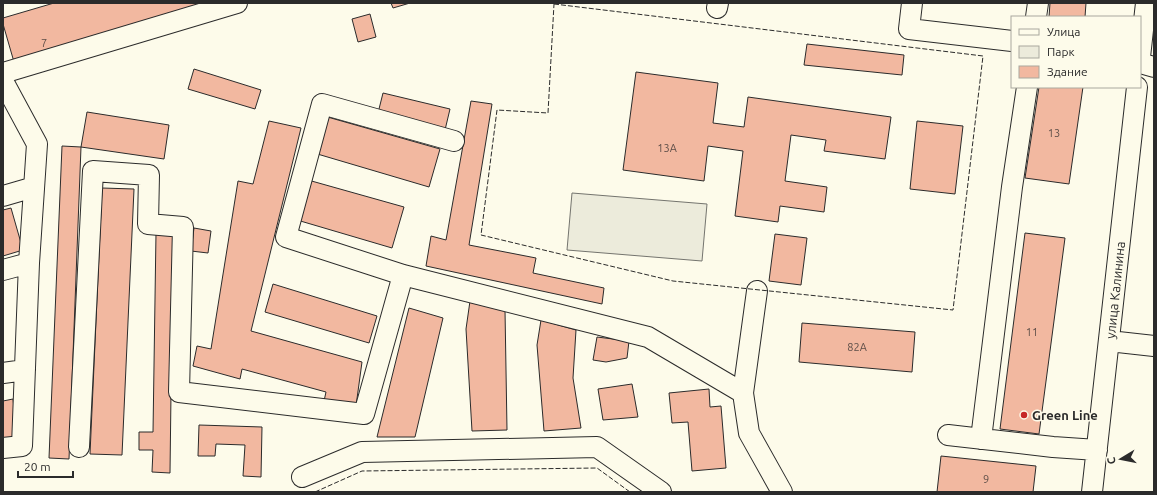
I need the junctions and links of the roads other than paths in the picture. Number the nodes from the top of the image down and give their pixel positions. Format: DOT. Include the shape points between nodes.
graph roads {
  1 [pos="237,3"];
  2 [pos="912,3"];
  3 [pos="1038,3"];
  4 [pos="1146,3"];
  5 [pos="1036,16"];
  6 [pos="1011,41"];
  7 [pos="1141,48"];
  8 [pos="1141,63"];
  9 [pos="1154,67"];
  10 [pos="3,73"];
  11 [pos="3,81"];
  12 [pos="1026,88"];
  13 [pos="1137,88"];
  14 [pos="454,141"];
  15 [pos="34,187"];
  16 [pos="3,196"];
  17 [pos="29,263"];
  18 [pos="3,270"];
  19 [pos="404,275"];
  20 [pos="757,291"];
  21 [pos="1109,341"];
  22 [pos="1154,346"];
  23 [pos="25,370"];
  24 [pos="3,373"];
  25 [pos="743,393"];
  26 [pos="948,435"];
  27 [pos="981,439"];
  28 [pos="79,447"];
  29 [pos="3,448"];
  30 [pos="1097,450"];
  31 [pos="302,477"];
  32 [pos="661,492"];
  33 [pos="782,492"];
  34 [pos="1092,492"];
  1 -- 10 [label="street"];
  2 -- 6 [label="street" via="909,29"];
  3 -- 5 [label="street"];
  4 -- 7 [label="street"];
  8 -- 9 [label="street"];
  11 -- 15 [label="street" via="37,144"];
  12 -- 27 [label="street"];
  13 -- 21 [label="street, улица Калинина"];
  14 -- 19 [label="street" via="322,104 286,237"];
  15 -- 16 [label="street"];
  15 -- 17 [label="street"];
  17 -- 18 [label="street"];
  17 -- 23 [label="street"];
  19 -- 25 [label="street" via="648,337"];
  19 -- 28 [label="street" via="364,414 179,392 183,227 148,224 149,175 93,171"];
  20 -- 25 [label="street"];
  21 -- 22 [label="street"];
  21 -- 30 [label="street, улица Калинина"];
  23 -- 24 [label="street"];
  23 -- 29 [label="street" via="22,446"];
  25 -- 33 [label="street" via="749,433"];
  26 -- 27 [label="street"];
  27 -- 30 [label="street"];
  30 -- 34 [label="street, улица Калинина"];
  31 -- 32 [label="street" via="362,452 597,447"];
}
